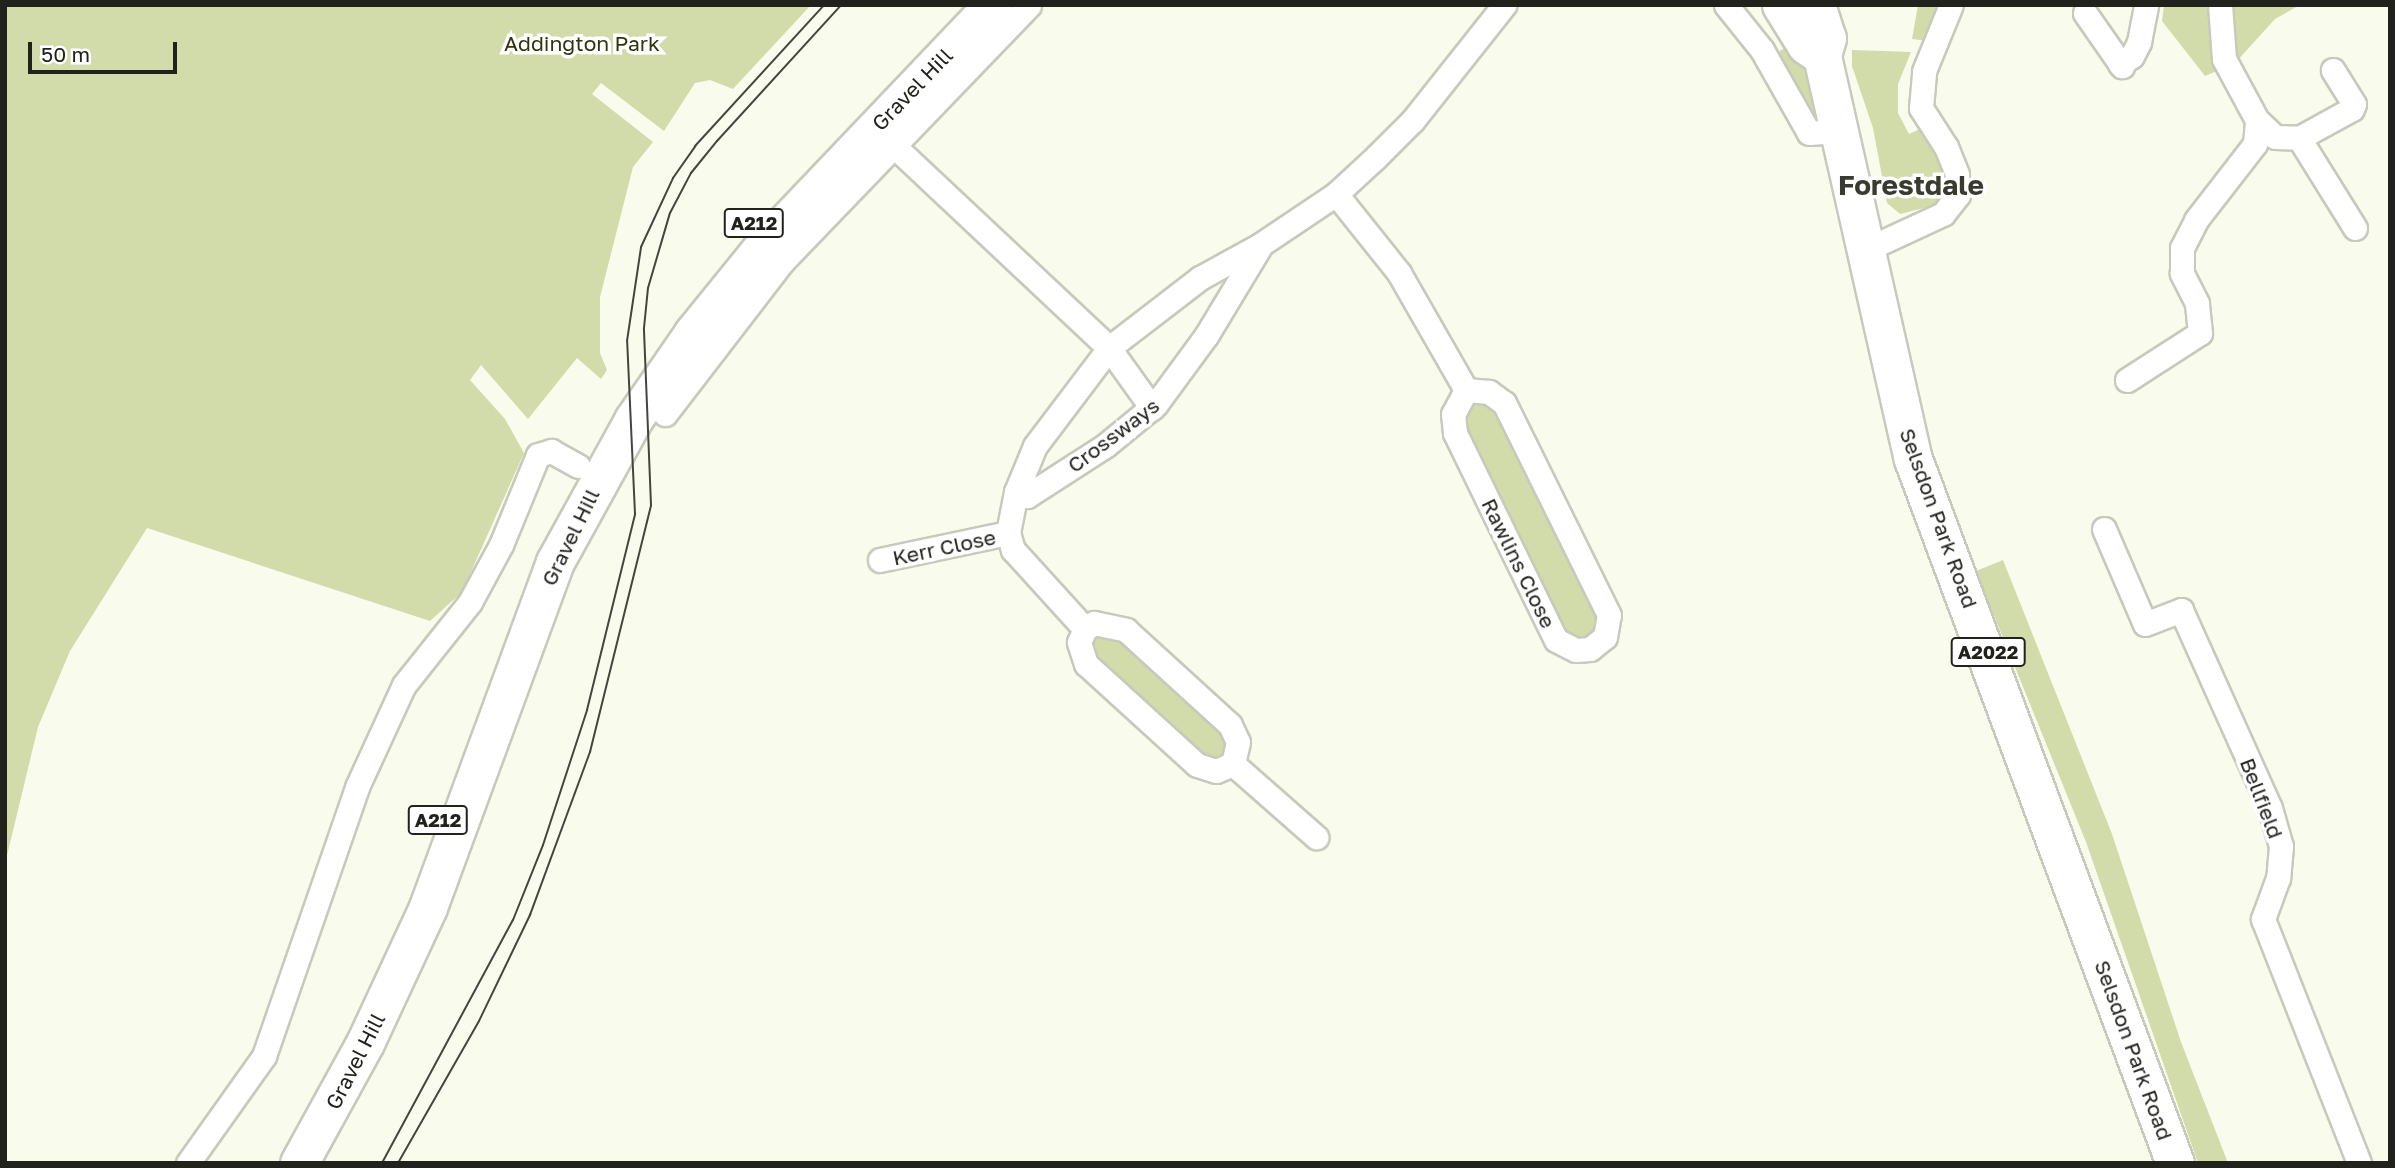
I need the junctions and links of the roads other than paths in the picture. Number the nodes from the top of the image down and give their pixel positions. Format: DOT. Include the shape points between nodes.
graph roads {
  1 [pos="961,5"];
  2 [pos="993,5"];
  3 [pos="1029,5"];
  4 [pos="1504,5"];
  5 [pos="1726,5"];
  6 [pos="1781,5"];
  7 [pos="1951,5"];
  8 [pos="2146,5"];
  9 [pos="2220,5"];
  10 [pos="1822,10"];
  11 [pos="2085,12"];
  12 [pos="1822,56"];
  13 [pos="2333,70"];
  14 [pos="2257,120"];
  15 [pos="1838,131"];
  16 [pos="2299,138"];
  17 [pos="894,145"];
  18 [pos="1336,194"];
  19 [pos="2355,228"];
  20 [pos="1260,245"];
  21 [pos="1865,250"];
  22 [pos="703,341"];
  23 [pos="1109,348"];
  24 [pos="2127,380"];
  25 [pos="1466,390"];
  26 [pos="1152,408"];
  27 [pos="665,414"];
  28 [pos="565,458"];
  29 [pos="1016,492"];
  30 [pos="2104,529"];
  31 [pos="1007,533"];
  32 [pos="880,560"];
  33 [pos="1084,629"];
  34 [pos="1233,764"];
  35 [pos="1316,837"];
  36 [pos="188,1163"];
  37 [pos="271,1163"];
  38 [pos="299,1163"];
  39 [pos="2175,1163"];
  40 [pos="2359,1163"];
  1 -- 28 [label="main road, Gravel Hill / A212" via="740,240 629,384"];
  2 -- 22 [label="main road, Gravel Hill / A212" via="766,243"];
  3 -- 17 [label="street, Gravel Hill"];
  4 -- 18 [label="street, Crossways" via="1413,120"];
  5 -- 15 [label="street" via="1762,50 1809,133"];
  6 -- 12 [label="main road" via="1806,45"];
  7 -- 21 [label="street" via="1924,71 1921,108 1946,148 1957,174 1958,195 1943,214"];
  8 -- 11 [label="street" via="2139,42 2121,65"];
  9 -- 14 [label="street" via="2224,59"];
  10 -- 12 [label="main road, Selsdon Park Road / A2022" via="1827,38"];
  12 -- 15 [label="main road, Selsdon Park Road / A2022"];
  13 -- 16 [label="street" via="2354,104 2352,109"];
  14 -- 16 [label="street" via="2274,136"];
  14 -- 24 [label="street" via="2255,144 2196,220 2182,248 2182,273 2197,303 2200,333"];
  15 -- 21 [label="main road, Selsdon Park Road / A2022"];
  16 -- 19 [label="street"];
  17 -- 22 [label="street, Gravel Hill"];
  17 -- 23 [label="street"];
  18 -- 20 [label="street, Crossways"];
  18 -- 25 [label="street" via="1399,274"];
  20 -- 23 [label="street, Crossways" via="1200,278"];
  20 -- 26 [label="street, Crossways" via="1206,336"];
  21 -- 39 [label="main road, Selsdon Park Road / A2022" via="1913,459"];
  22 -- 27 [label="street, Gravel Hill"];
  22 -- 38 [label="main road, Gravel Hill / A212" via="633,420 555,562 428,907 365,1043"];
  23 -- 26 [label="street"];
  23 -- 29 [label="street, Crossways" via="1035,446"];
  25 -- 25 [label="street, Rawlins Close" via="1489,392 1504,403 1609,615 1605,637 1590,649 1576,650 1556,640 1455,433 1453,414"];
  26 -- 29 [label="street, Crossways" via="1106,445 1027,496"];
  28 -- 36 [label="street, Gravel Hill" via="543,450 529,467 501,545 470,602 404,685 357,787 264,1056"];
  28 -- 37 [label="main road, Gravel Hill / A212" via="440,813 391,933 312,1097"];
  29 -- 31 [label="street, Crossways"];
  30 -- 40 [label="street, Bellfield" via="2145,624 2180,610 2270,808 2281,846 2277,878 2263,919"];
  31 -- 32 [label="street, Kerr Close"];
  31 -- 33 [label="street" via="1013,550"];
  33 -- 34 [label="street" via="1079,642 1086,664 1197,765 1216,771"];
  33 -- 34 [label="street" via="1094,623 1119,625 1145,647 1230,725 1238,742"];
  34 -- 35 [label="street"];
}
